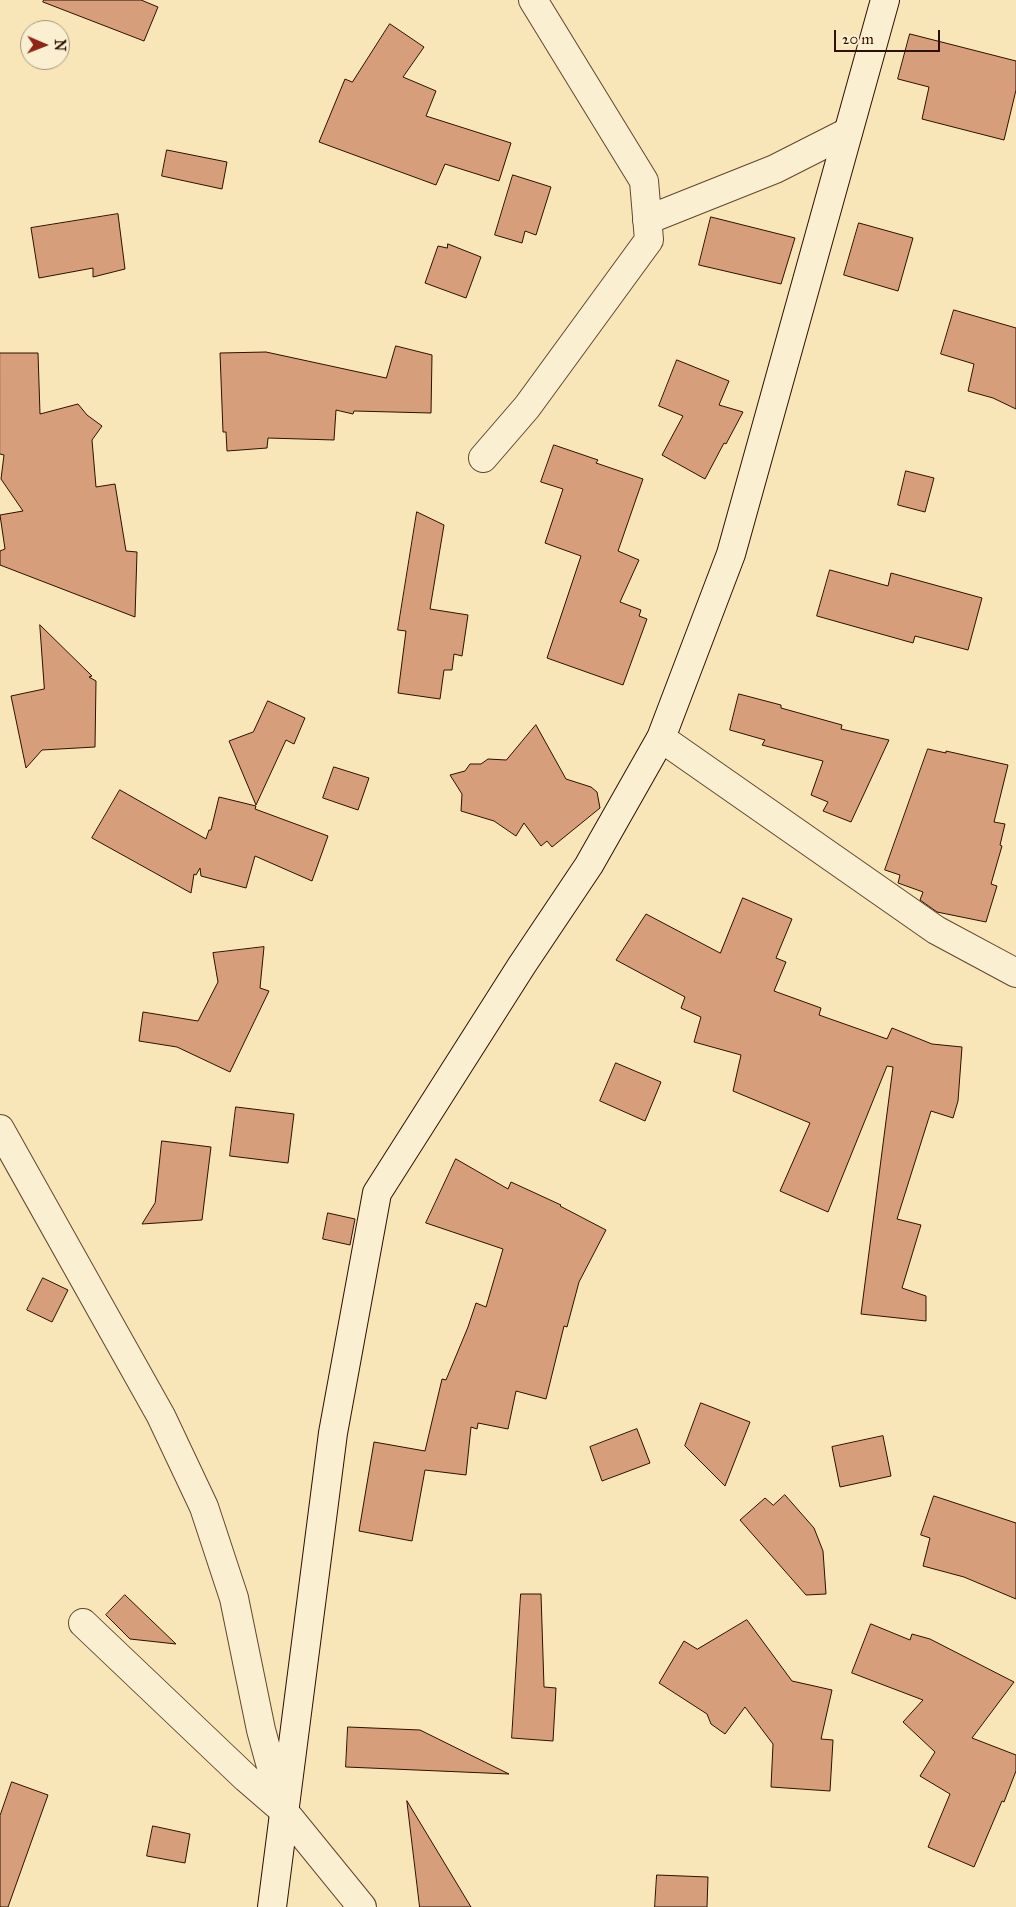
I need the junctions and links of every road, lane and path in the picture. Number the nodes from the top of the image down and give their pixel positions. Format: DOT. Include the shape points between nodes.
graph roads {
  1 [pos="533,0"];
  2 [pos="885,0"];
  3 [pos="848,132"];
  4 [pos="648,220"];
  5 [pos="483,458"];
  6 [pos="661,738"];
  7 [pos="1016,973"];
  8 [pos="0,1129"];
  9 [pos="83,1623"];
  10 [pos="283,1810"];
  11 [pos="272,1907"];
  12 [pos="362,1907"];
  1 -- 4 [label="street" via="644,181"];
  2 -- 3 [label="street"];
  3 -- 4 [label="street" via="775,169"];
  3 -- 6 [label="street" via="731,554"];
  4 -- 5 [label="street" via="650,240 527,406"];
  6 -- 7 [label="street" via="936,930"];
  6 -- 10 [label="street" via="589,865 377,1193 333,1433"];
  8 -- 10 [label="street" via="161,1416 204,1507 234,1598 261,1730"];
  9 -- 10 [label="street"];
  10 -- 11 [label="street"];
  10 -- 12 [label="street"];
}
